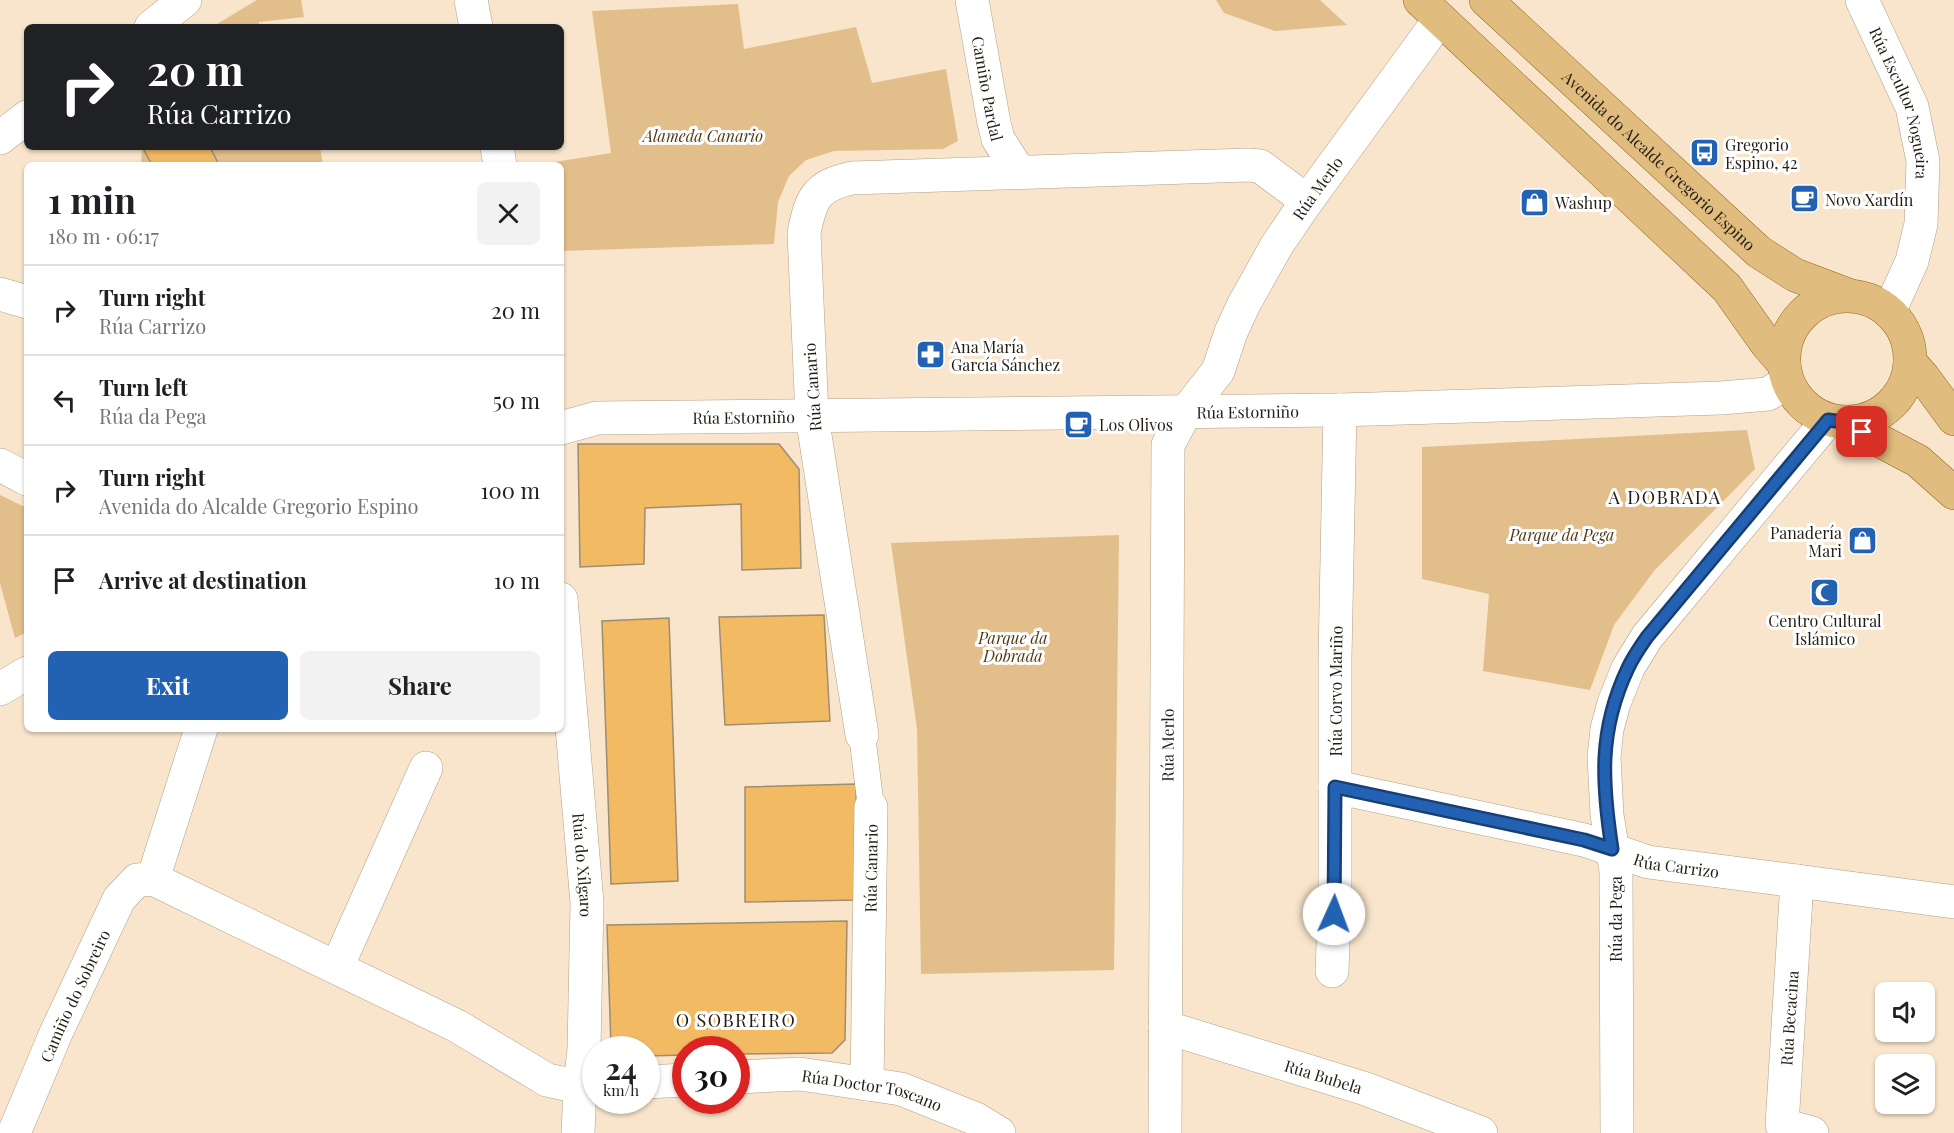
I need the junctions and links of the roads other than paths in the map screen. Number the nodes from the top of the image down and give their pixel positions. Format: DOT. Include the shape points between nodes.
graph roads {
  1 [pos="185,0"];
  2 [pos="471,0"];
  3 [pos="972,0"];
  4 [pos="1486,0"];
  5 [pos="1862,0"];
  6 [pos="1430,9"];
  7 [pos="155,24"];
  8 [pos="475,24"];
  9 [pos="24,119"];
  10 [pos="0,138"];
  11 [pos="1019,172"];
  12 [pos="1307,201"];
  13 [pos="0,294"];
  14 [pos="1848,295"];
  15 [pos="24,301"];
  16 [pos="1889,312"];
  17 [pos="1910,362"];
  18 [pos="1218,371"];
  19 [pos="1786,372"];
  20 [pos="1340,410"];
  21 [pos="1246,411"];
  22 [pos="1185,412"];
  23 [pos="812,416"];
  24 [pos="1954,419"];
  25 [pos="1836,421"];
  26 [pos="564,427"];
  27 [pos="0,465"];
  28 [pos="24,477"];
  29 [pos="1954,493"];
  30 [pos="564,634"];
  31 [pos="24,675"];
  32 [pos="0,689"];
  33 [pos="200,732"];
  34 [pos="862,735"];
  35 [pos="426,768"];
  36 [pos="1335,787"];
  37 [pos="871,807"];
  38 [pos="1612,849"];
  39 [pos="153,879"];
  40 [pos="1797,880"];
  41 [pos="1954,902"];
  42 [pos="337,967"];
  43 [pos="1332,971"];
  44 [pos="1165,1027"];
  45 [pos="584,1036"];
  46 [pos="750,1076"];
  47 [pos="867,1084"];
  48 [pos="582,1086"];
  49 [pos="582,1114"];
  50 [pos="14,1133"];
  51 [pos="578,1133"];
  52 [pos="999,1133"];
  53 [pos="1165,1133"];
  54 [pos="1481,1133"];
  55 [pos="1617,1133"];
  56 [pos="1812,1133"];
  1 -- 7 [label="street"];
  2 -- 8 [label="street"];
  3 -- 11 [label="street, Camiño Pardal" via="998,139"];
  4 -- 14 [label="main road, Avenida do Alcalde Gregorio Espino" via="1759,252 1795,275"];
  5 -- 16 [label="street, Rúa Escultor Nogueira" via="1912,107 1923,161 1921,224 1912,261"];
  6 -- 12 [label="street, Rúa Merlo"];
  6 -- 19 [label="main road" via="1727,288"];
  9 -- 10 [label="street"];
  11 -- 12 [label="street, Rúa Canario" via="1260,166"];
  11 -- 23 [label="street, Rúa Canario" via="852,178 824,188 814,198 804,233"];
  12 -- 18 [label="street, Rúa Merlo" via="1244,304"];
  13 -- 15 [label="street"];
  14 -- 16 [label="main road" via="1863,297"];
  14 -- 19 [label="main road" via="1823,300 1801,315 1787,337"];
  16 -- 17 [label="main road" via="1901,326"];
  17 -- 24 [label="main road"];
  17 -- 25 [label="main road" via="1904,386 1889,406 1868,419"];
  18 -- 21 [label="street"];
  18 -- 22 [label="street, Rúa Merlo"];
  19 -- 20 [label="street, Rúa Estorniño" via="1768,394"];
  19 -- 25 [label="main road" via="1797,398 1811,411"];
  20 -- 21 [label="street, Rúa Estorniño"];
  20 -- 36 [label="street, Rúa Corvo Mariño"];
  21 -- 22 [label="street, Rúa Estorniño"];
  22 -- 23 [label="street, Rúa Estorniño"];
  22 -- 44 [label="street, Rúa Merlo" via="1168,444"];
  23 -- 26 [label="street, Rúa Estorniño" via="597,418"];
  23 -- 34 [label="street, Rúa Canario"];
  25 -- 29 [label="main road" via="1918,460"];
  25 -- 38 [label="street, Rúa da Pega" via="1647,637 1628,668 1614,703 1604,757"];
  27 -- 28 [label="street"];
  30 -- 45 [label="street, Rúa do Xílgaro" via="587,903"];
  31 -- 32 [label="street"];
  33 -- 39 [label="street"];
  34 -- 37 [label="street, Rúa Canario"];
  35 -- 42 [label="street"];
  36 -- 38 [label="street, Rúa Carrizo"];
  36 -- 43 [label="street, Rúa Corvo Mariño"];
  37 -- 47 [label="street, Rúa Canario"];
  38 -- 40 [label="street, Rúa Carrizo" via="1648,862"];
  38 -- 55 [label="street, Rúa da Pega" via="1616,871"];
  39 -- 42 [label="street"];
  39 -- 50 [label="street, Camiño do Sobreiro" via="137,880 119,899"];
  40 -- 41 [label="street, Rúa Carrizo"];
  40 -- 56 [label="street, Rúa Becacina" via="1782,1125"];
  42 -- 48 [label="street" via="457,1026 547,1080"];
  44 -- 53 [label="street, Rúa Merlo"];
  44 -- 54 [label="street, Rúa Bubela" via="1366,1089"];
  46 -- 47 [label="street, Rúa Doctor Toscano" via="800,1074"];
  47 -- 52 [label="street, Rúa Doctor Toscano" via="901,1089 976,1119"];
  49 -- 51 [label="street, Rúa do Xílgaro"];
}
